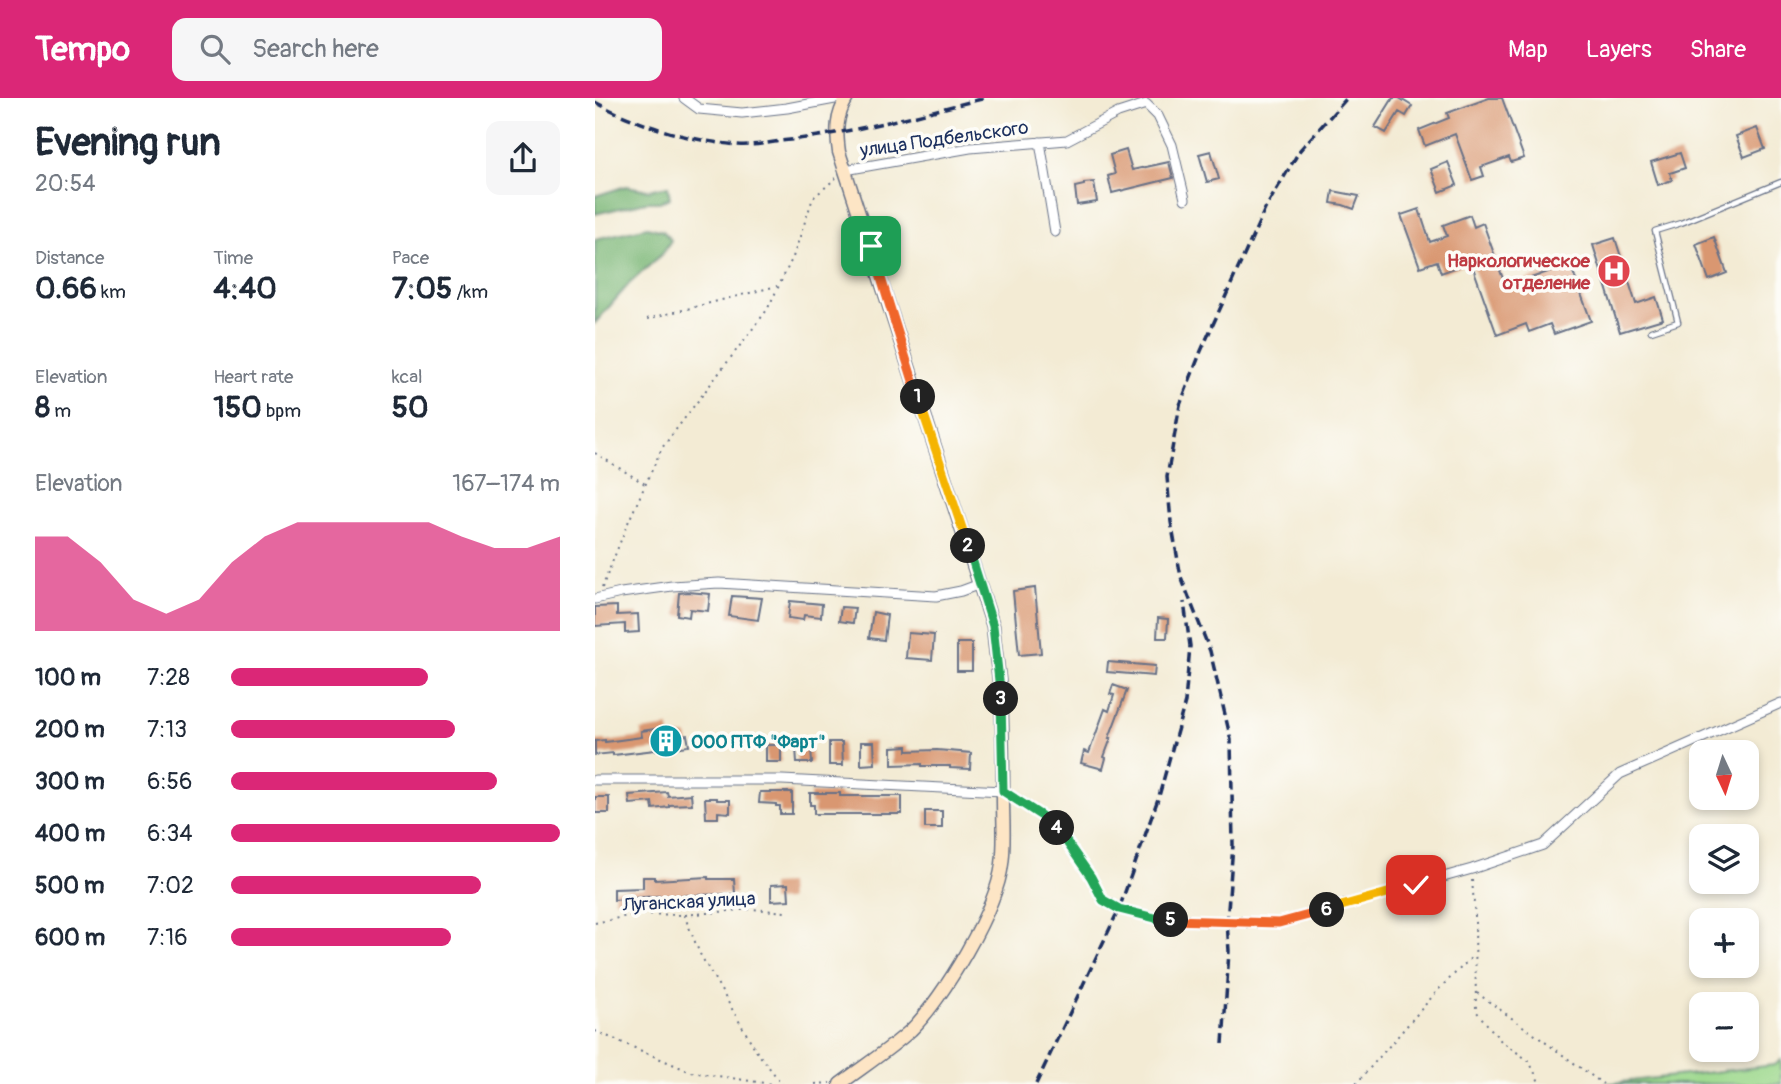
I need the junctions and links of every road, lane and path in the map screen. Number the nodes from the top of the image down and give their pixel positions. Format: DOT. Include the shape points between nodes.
graph roads {
  1 [pos="684,98"];
  2 [pos="699,98"];
  3 [pos="840,98"];
  4 [pos="847,98"];
  5 [pos="699,109"];
  6 [pos="1039,142"];
  7 [pos="845,170"];
  8 [pos="1781,183"];
  9 [pos="1185,198"];
  10 [pos="1055,232"];
  11 [pos="778,285"];
  12 [pos="647,318"];
  13 [pos="1651,331"];
  14 [pos="595,453"];
  15 [pos="645,485"];
  16 [pos="980,584"];
  17 [pos="596,599"];
  18 [pos="1781,703"];
  19 [pos="595,780"];
  20 [pos="1003,791"];
  21 [pos="1472,869"];
  22 [pos="786,912"];
  23 [pos="684,915"];
  24 [pos="595,923"];
  25 [pos="1475,955"];
  26 [pos="1476,992"];
  27 [pos="595,1031"];
  28 [pos="771,1084"];
  29 [pos="782,1084"];
  30 [pos="839,1084"];
  31 [pos="1356,1084"];
  32 [pos="1540,1084"];
  33 [pos="1603,1084"];
  1 -- 5 [label="street"];
  2 -- 5 [label="street"];
  3 -- 5 [label="street" via="742,113"];
  4 -- 7 [label="main road" via="836,133"];
  6 -- 7 [label="street, улица Подбельского" via="970,148"];
  6 -- 9 [label="street, улица Подбельского" via="1067,140 1146,104 1159,116 1172,145"];
  6 -- 10 [label="street"];
  7 -- 11 [label="path" via="813,198"];
  7 -- 16 [label="main road"];
  8 -- 13 [label="lane" via="1655,231 1678,322"];
  11 -- 12 [label="path"];
  11 -- 15 [label="path" via="767,310 662,448"];
  14 -- 15 [label="path"];
  15 -- 17 [label="path"];
  16 -- 17 [label="street" via="936,596 719,583"];
  16 -- 20 [label="main road" via="993,626"];
  18 -- 21 [label="street" via="1621,774 1543,845"];
  19 -- 20 [label="street" via="782,780"];
  20 -- 21 [label="street" via="1054,824 1103,900 1163,920 1279,923"];
  20 -- 30 [label="main road" via="1002,865 978,931 943,989 912,1028"];
  21 -- 25 [label="path"];
  22 -- 23 [label="path, Луганская улица" via="752,909"];
  23 -- 24 [label="path, Луганская улица" via="638,914"];
  23 -- 29 [label="path" via="700,954 757,1052"];
  25 -- 26 [label="path"];
  25 -- 31 [label="path"];
  26 -- 32 [label="path" via="1476,1010 1500,1041 1529,1061"];
  26 -- 33 [label="path"];
  27 -- 28 [label="path" via="691,1072"];
}
